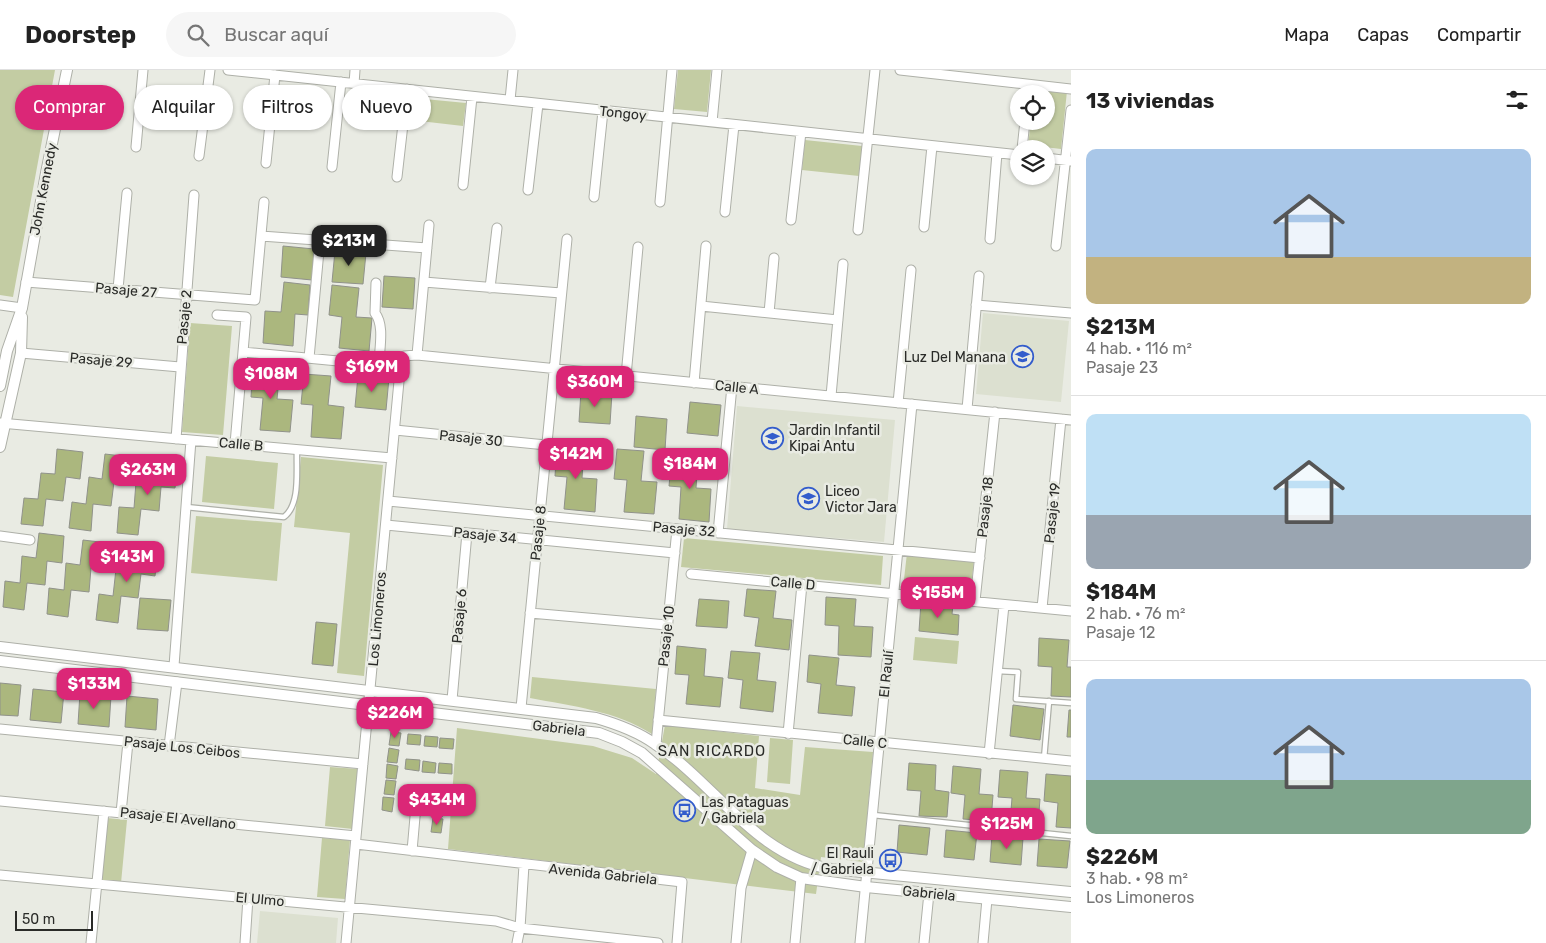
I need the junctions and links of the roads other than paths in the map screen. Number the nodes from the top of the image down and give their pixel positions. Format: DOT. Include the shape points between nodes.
graph roads {
  1 [pos="67,70"];
  2 [pos="144,70"];
  3 [pos="210,70"];
  4 [pos="228,70"];
  5 [pos="355,70"];
  6 [pos="514,70"];
  7 [pos="672,70"];
  8 [pos="718,70"];
  9 [pos="875,70"];
  10 [pos="900,70"];
  11 [pos="309,74"];
  12 [pos="966,74"];
  13 [pos="275,75"];
  14 [pos="341,82"];
  15 [pos="354,84"];
  16 [pos="365,85"];
  17 [pos="1012,85"];
  18 [pos="1055,89"];
  19 [pos="1071,89"];
  20 [pos="431,92"];
  21 [pos="472,96"];
  22 [pos="510,100"];
  23 [pos="538,104"];
  24 [pos="1071,110"];
  25 [pos="603,111"];
  26 [pos="667,118"];
  27 [pos="712,122"];
  28 [pos="734,125"];
  29 [pos="402,130"];
  30 [pos="801,132"];
  31 [pos="867,139"];
  32 [pos="932,146"];
  33 [pos="136,147"];
  34 [pos="998,153"];
  35 [pos="1010,154"];
  36 [pos="200,156"];
  37 [pos="1055,159"];
  38 [pos="1068,161"];
  39 [pos="266,163"];
  40 [pos="332,167"];
  41 [pos="397,177"];
  42 [pos="463,185"];
  43 [pos="528,190"];
  44 [pos="127,193"];
  45 [pos="194,195"];
  46 [pos="594,197"];
  47 [pos="264,202"];
  48 [pos="660,202"];
  49 [pos="725,212"];
  50 [pos="791,220"];
  51 [pos="429,225"];
  52 [pos="924,227"];
  53 [pos="497,228"];
  54 [pos="858,230"];
  55 [pos="262,236"];
  56 [pos="566,239"];
  57 [pos="990,239"];
  58 [pos="320,240"];
  59 [pos="706,246"];
  60 [pos="1056,246"];
  61 [pos="427,248"];
  62 [pos="638,248"];
  63 [pos="774,258"];
  64 [pos="843,264"];
  65 [pos="911,270"];
  66 [pos="979,276"];
  67 [pos="26,282"];
  68 [pos="424,282"];
  69 [pos="376,283"];
  70 [pos="490,288"];
  71 [pos="118,289"];
  72 [pos="561,293"];
  73 [pos="186,295"];
  74 [pos="0,305"];
  75 [pos="976,305"];
  76 [pos="701,306"];
  77 [pos="22,308"];
  78 [pos="769,313"];
  79 [pos="1071,313"];
  80 [pos="217,315"];
  81 [pos="838,320"];
  82 [pos="243,352"];
  83 [pos="21,353"];
  84 [pos="416,355"];
  85 [pos="404,356"];
  86 [pos="309,358"];
  87 [pos="378,364"];
  88 [pos="180,367"];
  89 [pos="401,367"];
  90 [pos="554,369"];
  91 [pos="2,371"];
  92 [pos="626,376"];
  93 [pos="694,383"];
  94 [pos="0,386"];
  95 [pos="732,386"];
  96 [pos="831,396"];
  97 [pos="898,403"];
  98 [pos="912,404"];
  99 [pos="967,409"];
  100 [pos="995,412"];
  101 [pos="1066,419"];
  102 [pos="2,423"];
  103 [pos="395,430"];
  104 [pos="176,438"];
  105 [pos="191,440"];
  106 [pos="235,444"];
  107 [pos="546,445"];
  108 [pos="0,447"];
  109 [pos="297,449"];
  110 [pos="392,458"];
  111 [pos="388,501"];
  112 [pos="186,508"];
  113 [pos="540,516"];
  114 [pos="386,525"];
  115 [pos="677,529"];
  116 [pos="718,532"];
  117 [pos="467,533"];
  118 [pos="0,536"];
  119 [pos="30,540"];
  120 [pos="537,540"];
  121 [pos="898,550"];
  122 [pos="675,553"];
  123 [pos="980,558"];
  124 [pos="691,574"];
  125 [pos="802,584"];
  126 [pos="894,593"];
  127 [pos="975,601"];
  128 [pos="1004,605"];
  129 [pos="1042,608"];
  130 [pos="1071,611"];
  131 [pos="530,613"];
  132 [pos="667,625"];
  133 [pos="0,647"];
  134 [pos="0,661"];
  135 [pos="174,666"];
  136 [pos="997,670"];
  137 [pos="177,682"];
  138 [pos="370,690"];
  139 [pos="452,700"];
  140 [pos="1049,701"];
  141 [pos="1071,703"];
  142 [pos="369,705"];
  143 [pos="521,708"];
  144 [pos="658,720"];
  145 [pos="0,729"];
  146 [pos="788,734"];
  147 [pos="128,742"];
  148 [pos="880,743"];
  149 [pos="656,744"];
  150 [pos="169,746"];
  151 [pos="989,754"];
  152 [pos="1044,759"];
  153 [pos="1071,761"];
  154 [pos="363,764"];
  155 [pos="417,794"];
  156 [pos="0,801"];
  157 [pos="104,811"];
  158 [pos="121,813"];
  159 [pos="873,815"];
  160 [pos="1071,836"];
  161 [pos="356,840"];
  162 [pos="752,850"];
  163 [pos="412,851"];
  164 [pos="524,864"];
  165 [pos="867,872"];
  166 [pos="0,876"];
  167 [pos="801,878"];
  168 [pos="97,884"];
  169 [pos="866,887"];
  170 [pos="1071,892"];
  171 [pos="928,893"];
  172 [pos="248,898"];
  173 [pos="987,899"];
  174 [pos="1071,907"];
  175 [pos="350,908"];
  176 [pos="520,928"];
  177 [pos="91,943"];
  178 [pos="245,943"];
  179 [pos="346,943"];
  180 [pos="516,943"];
  181 [pos="658,943"];
  182 [pos="677,943"];
  183 [pos="736,943"];
  184 [pos="795,943"];
  185 [pos="860,943"];
  186 [pos="924,943"];
  187 [pos="983,943"];
  1 -- 67 [label="street, John Kennedy"];
  2 -- 33 [label="street"];
  3 -- 36 [label="street"];
  4 -- 13 [label="street, Tongoy"];
  5 -- 15 [label="street"];
  6 -- 22 [label="street"];
  7 -- 26 [label="street"];
  8 -- 27 [label="street"];
  9 -- 31 [label="street"];
  10 -- 12 [label="street"];
  11 -- 13 [label="street, Tongoy"];
  11 -- 14 [label="street, Tongoy"];
  12 -- 17 [label="street"];
  13 -- 39 [label="street"];
  14 -- 15 [label="street, Tongoy"];
  14 -- 40 [label="street"];
  15 -- 16 [label="street, Tongoy"];
  18 -- 19 [label="street"];
  20 -- 21 [label="street, Tongoy"];
  21 -- 22 [label="street, Tongoy"];
  21 -- 42 [label="street"];
  22 -- 23 [label="street, Tongoy"];
  23 -- 25 [label="street, Tongoy"];
  23 -- 43 [label="street"];
  24 -- 38 [label="street"];
  25 -- 26 [label="street, Tongoy"];
  25 -- 46 [label="street"];
  26 -- 27 [label="street, Tongoy"];
  26 -- 48 [label="street"];
  27 -- 28 [label="street, Tongoy"];
  28 -- 30 [label="street, Tongoy"];
  28 -- 49 [label="street"];
  29 -- 41 [label="street"];
  30 -- 31 [label="street, Tongoy"];
  30 -- 50 [label="street"];
  31 -- 32 [label="street, Tongoy"];
  31 -- 54 [label="street"];
  32 -- 34 [label="street, Tongoy"];
  32 -- 52 [label="street"];
  34 -- 35 [label="street, Tongoy"];
  34 -- 57 [label="street"];
  37 -- 38 [label="street"];
  38 -- 60 [label="street"];
  44 -- 71 [label="street"];
  45 -- 73 [label="street, Pasaje 2"];
  47 -- 55 [label="street"];
  51 -- 61 [label="street"];
  53 -- 70 [label="street"];
  55 -- 58 [label="street"];
  55 -- 73 [label="street, Pasaje 27" via="256,300"];
  56 -- 72 [label="street, Pasaje 8"];
  58 -- 61 [label="street"];
  58 -- 86 [label="street"];
  59 -- 76 [label="street"];
  61 -- 68 [label="street"];
  62 -- 92 [label="street"];
  63 -- 78 [label="street"];
  64 -- 81 [label="street"];
  65 -- 97 [label="street"];
  66 -- 75 [label="street"];
  67 -- 71 [label="street, Pasaje 27"];
  67 -- 77 [label="street, John Kennedy"];
  68 -- 70 [label="street"];
  68 -- 84 [label="street"];
  69 -- 87 [label="street" via="375,313 381,326"];
  70 -- 72 [label="street"];
  71 -- 73 [label="street, Pasaje 27"];
  72 -- 90 [label="street, Pasaje 8"];
  73 -- 88 [label="street, Pasaje 2"];
  74 -- 77 [label="street"];
  75 -- 79 [label="street"];
  75 -- 99 [label="street"];
  76 -- 78 [label="street"];
  76 -- 93 [label="street"];
  77 -- 83 [label="street, John Kennedy"];
  77 -- 91 [label="street, John Kennedy"];
  78 -- 81 [label="street"];
  80 -- 82 [label="street" via="246,317"];
  81 -- 96 [label="street"];
  82 -- 86 [label="street"];
  82 -- 106 [label="street"];
  83 -- 88 [label="street, Pasaje 29"];
  83 -- 102 [label="street, John Kennedy"];
  84 -- 85 [label="street, Calle A"];
  84 -- 90 [label="street, Calle A"];
  85 -- 89 [label="street, Los Limoneros"];
  86 -- 87 [label="street"];
  87 -- 89 [label="street"];
  88 -- 104 [label="street, Pasaje 2"];
  89 -- 103 [label="street, Los Limoneros"];
  90 -- 92 [label="street, Calle A"];
  90 -- 107 [label="street, Pasaje 8"];
  91 -- 94 [label="street, John Kennedy"];
  92 -- 93 [label="street, Calle A"];
  93 -- 95 [label="street, Calle A"];
  95 -- 96 [label="street, Calle A"];
  95 -- 116 [label="street"];
  96 -- 97 [label="street, Calle A"];
  97 -- 98 [label="street, Calle A"];
  98 -- 99 [label="street, Calle A"];
  98 -- 121 [label="street, El Raulí"];
  99 -- 100 [label="street, Calle A"];
  100 -- 101 [label="street, Calle A"];
  100 -- 123 [label="street, Pasaje 18"];
  101 -- 129 [label="street, Pasaje 19"];
  102 -- 104 [label="street, Calle B"];
  102 -- 108 [label="street, John Kennedy"];
  103 -- 107 [label="street, Pasaje 30"];
  103 -- 110 [label="street, Los Limoneros"];
  104 -- 105 [label="street, Calle B"];
  105 -- 106 [label="street, Calle B"];
  105 -- 112 [label="street"];
  106 -- 109 [label="street, Calle B"];
  107 -- 113 [label="street, Pasaje 8"];
  109 -- 110 [label="street, Calle B"];
  109 -- 112 [label="lane" via="294,503 284,517"];
  110 -- 111 [label="street, Los Limoneros"];
  111 -- 113 [label="street, Pasaje 32"];
  111 -- 114 [label="street, Los Limoneros"];
  112 -- 135 [label="street"];
  113 -- 115 [label="street, Pasaje 32"];
  113 -- 120 [label="street, Pasaje 8"];
  114 -- 117 [label="street, Pasaje 34"];
  114 -- 138 [label="street, Los Limoneros"];
  115 -- 116 [label="street, Pasaje 32"];
  115 -- 122 [label="street, Pasaje 10"];
  116 -- 121 [label="street, Pasaje 32"];
  117 -- 120 [label="street, Pasaje 34"];
  117 -- 139 [label="street, Pasaje 6"];
  118 -- 119 [label="street"];
  120 -- 122 [label="street, Pasaje 34"];
  120 -- 131 [label="street, Pasaje 8"];
  121 -- 123 [label="street, Pasaje 32"];
  121 -- 126 [label="street, El Raulí"];
  122 -- 132 [label="street, Pasaje 10"];
  123 -- 127 [label="street, Pasaje 18"];
  124 -- 125 [label="street, Calle D"];
  125 -- 126 [label="street, Calle D"];
  125 -- 146 [label="street"];
  126 -- 127 [label="street, Calle D"];
  126 -- 148 [label="street, El Raulí"];
  127 -- 128 [label="street, Calle D"];
  128 -- 129 [label="street, Calle D"];
  128 -- 136 [label="street"];
  129 -- 130 [label="street, Calle D"];
  131 -- 132 [label="street"];
  131 -- 143 [label="street, Pasaje 8"];
  132 -- 144 [label="street, Pasaje 10"];
  133 -- 135 [label="street, Gabriela"];
  134 -- 137 [label="street, Gabriela"];
  135 -- 138 [label="street, Gabriela"];
  136 -- 140 [label="lane" via="1018,672 1016,699"];
  136 -- 151 [label="street"];
  137 -- 142 [label="street, Gabriela"];
  137 -- 150 [label="street"];
  138 -- 139 [label="street, Gabriela"];
  138 -- 142 [label="street, Los Limoneros"];
  139 -- 143 [label="street, Gabriela"];
  140 -- 141 [label="lane"];
  140 -- 152 [label="lane"];
  142 -- 154 [label="street, Los Limoneros"];
  142 -- 162 [label="street, Gabriela" via="580,730 610,737 652,760"];
  143 -- 149 [label="street, Gabriela" via="596,718 620,725"];
  144 -- 146 [label="street, Calle C"];
  144 -- 149 [label="street, Pasaje 10"];
  145 -- 147 [label="street, Pasaje Los Ceibos"];
  146 -- 148 [label="street, Calle C"];
  147 -- 150 [label="street, Pasaje Los Ceibos"];
  147 -- 158 [label="street"];
  148 -- 151 [label="street, Calle C"];
  148 -- 159 [label="street, El Raulí"];
  149 -- 165 [label="street, Gabriela" via="776,848 810,864"];
  150 -- 154 [label="street, Pasaje Los Ceibos"];
  151 -- 152 [label="street, Calle C"];
  152 -- 153 [label="street, Calle C"];
  154 -- 161 [label="street, Los Limoneros"];
  155 -- 163 [label="street"];
  156 -- 157 [label="street, Pasaje El Avellano"];
  157 -- 158 [label="street, Pasaje El Avellano"];
  157 -- 168 [label="street"];
  158 -- 161 [label="street, Pasaje El Avellano"];
  159 -- 160 [label="lane"];
  159 -- 165 [label="street, El Raulí"];
  161 -- 163 [label="street, Pasaje El Avellano"];
  161 -- 175 [label="street, Los Limoneros"];
  162 -- 167 [label="street, Gabriela"];
  162 -- 183 [label="street" via="741,888"];
  163 -- 164 [label="street, Pasaje El Avellano"];
  164 -- 176 [label="street"];
  164 -- 182 [label="street, Avenida Gabriela" via="682,882"];
  165 -- 169 [label="street, El Raulí"];
  165 -- 170 [label="street, Gabriela"];
  166 -- 168 [label="street, El Ulmo"];
  167 -- 169 [label="street, Gabriela"];
  167 -- 184 [label="street"];
  168 -- 172 [label="street, El Ulmo"];
  168 -- 177 [label="street"];
  169 -- 171 [label="street, Gabriela"];
  169 -- 185 [label="street, El Raulí"];
  171 -- 173 [label="street, Gabriela"];
  171 -- 186 [label="street"];
  172 -- 175 [label="street, El Ulmo"];
  172 -- 178 [label="street"];
  173 -- 174 [label="street, Gabriela"];
  173 -- 187 [label="street"];
  175 -- 176 [label="street, El Ulmo" via="496,921"];
  175 -- 179 [label="street, Los Limoneros"];
  176 -- 180 [label="street"];
  176 -- 181 [label="street, El Ulmo"];
}
